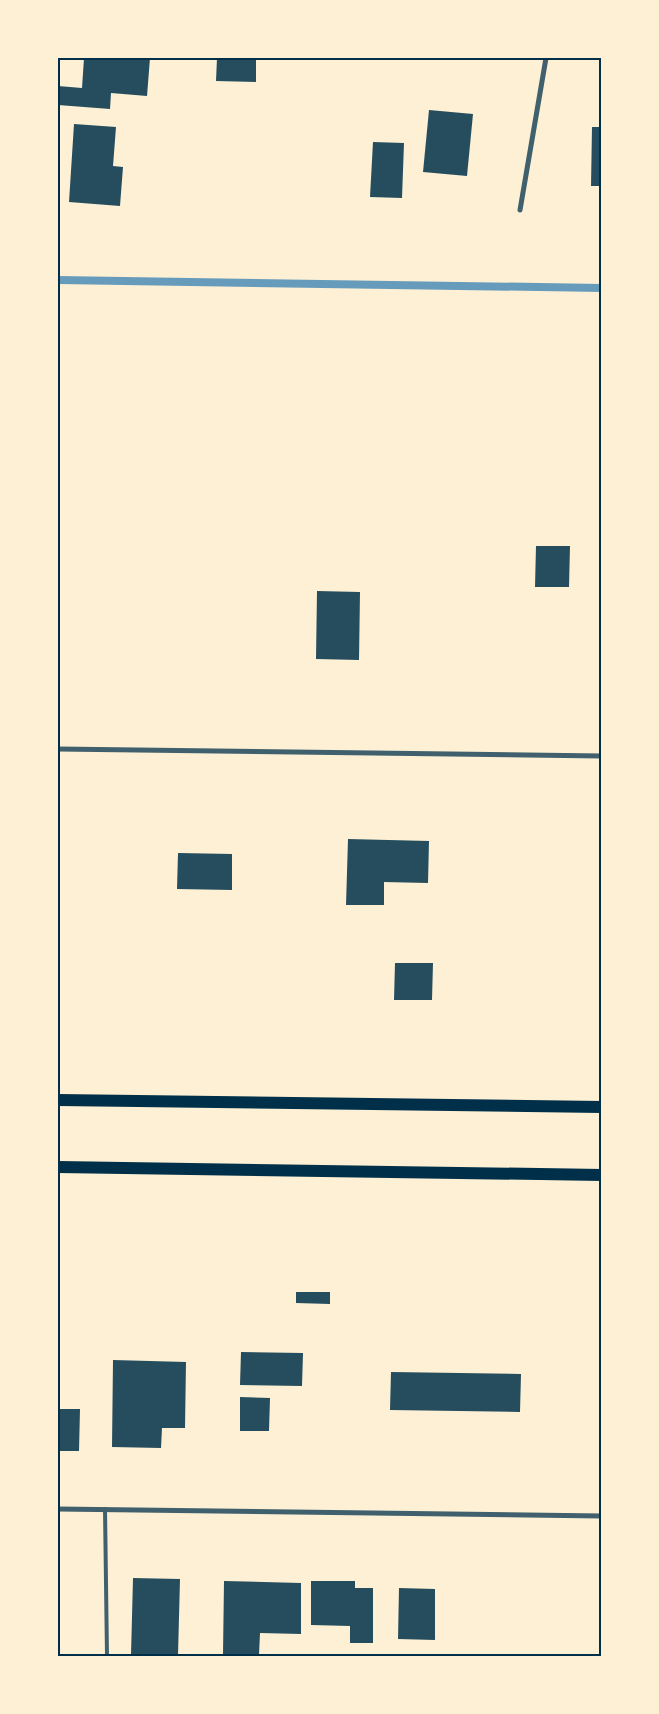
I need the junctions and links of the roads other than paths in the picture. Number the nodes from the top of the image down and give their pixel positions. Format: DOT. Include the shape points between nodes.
graph roads {
  1 [pos="546,58"];
  2 [pos="520,210"];
  3 [pos="58,749"];
  4 [pos="602,756"];
  5 [pos="58,1100"];
  6 [pos="602,1107"];
  7 [pos="58,1167"];
  8 [pos="602,1175"];
  9 [pos="58,1509"];
  10 [pos="105,1509"];
  11 [pos="602,1516"];
  12 [pos="107,1656"];
  1 -- 2 [label="street"];
  3 -- 4 [label="street"];
  5 -- 6 [label="main road"];
  7 -- 8 [label="main road"];
  9 -- 10 [label="street"];
  10 -- 11 [label="street"];
  10 -- 12 [label="lane"];
}
